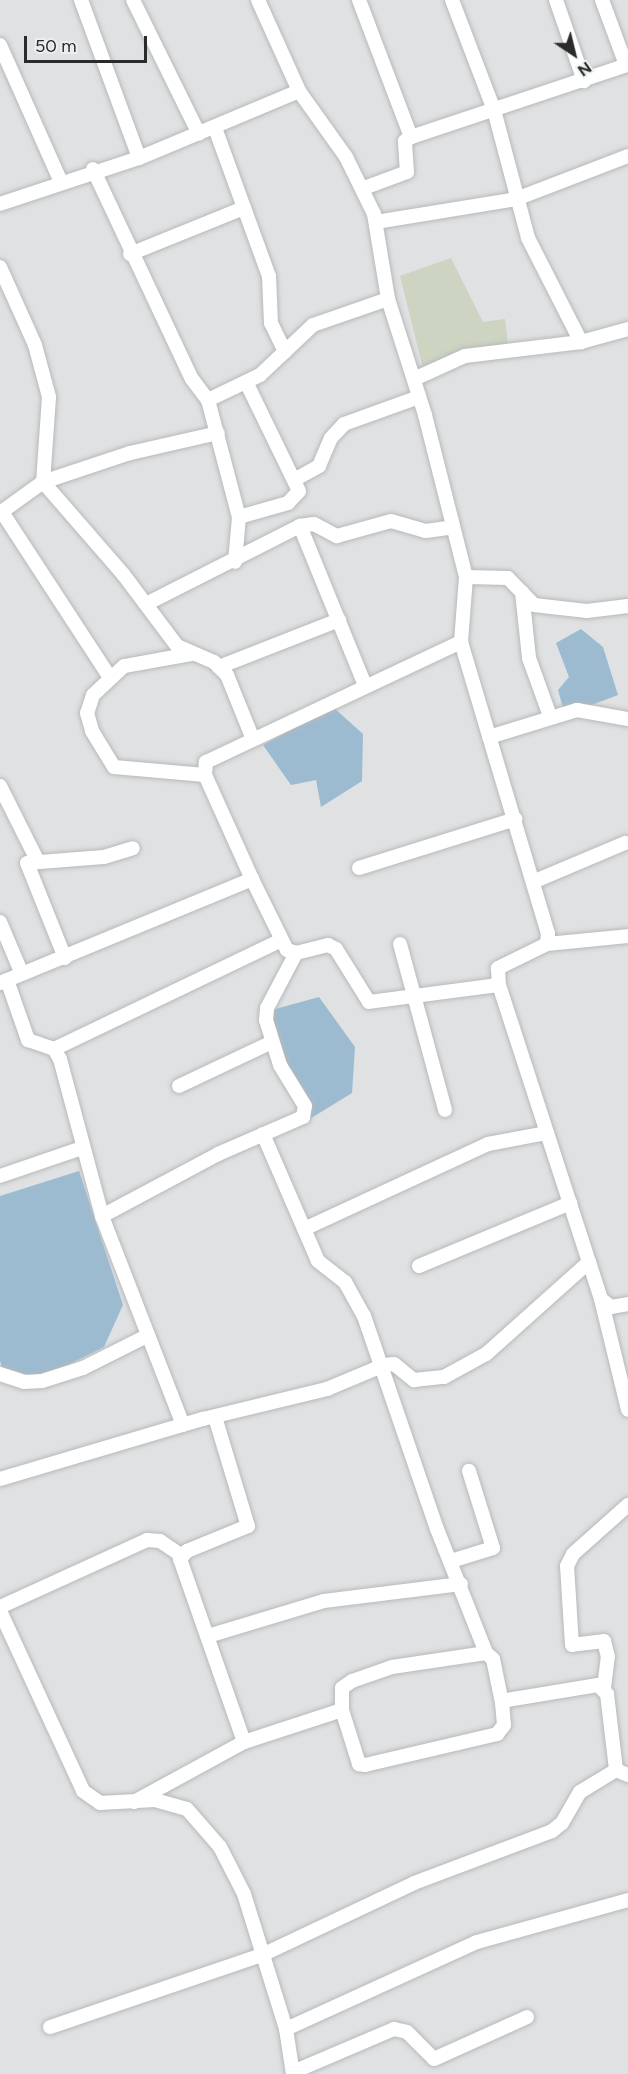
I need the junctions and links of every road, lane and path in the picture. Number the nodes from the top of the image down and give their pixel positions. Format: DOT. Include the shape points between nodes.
graph roads {
  1 [pos="81,0"];
  2 [pos="133,0"];
  3 [pos="258,0"];
  4 [pos="359,0"];
  5 [pos="452,0"];
  6 [pos="556,0"];
  7 [pos="602,0"];
  8 [pos="0,45"];
  9 [pos="627,65"];
  10 [pos="584,81"];
  11 [pos="299,91"];
  12 [pos="494,110"];
  13 [pos="215,128"];
  14 [pos="200,134"];
  15 [pos="411,137"];
  16 [pos="628,156"];
  17 [pos="139,158"];
  18 [pos="93,170"];
  19 [pos="61,182"];
  20 [pos="364,188"];
  21 [pos="516,199"];
  22 [pos="0,204"];
  23 [pos="244,208"];
  24 [pos="376,222"];
  25 [pos="130,254"];
  26 [pos="0,267"];
  27 [pos="388,299"];
  28 [pos="628,329"];
  29 [pos="581,342"];
  30 [pos="285,352"];
  31 [pos="414,379"];
  32 [pos="246,382"];
  33 [pos="419,397"];
  34 [pos="208,400"];
  35 [pos="218,433"];
  36 [pos="294,480"];
  37 [pos="43,482"];
  38 [pos="1,513"];
  39 [pos="239,517"];
  40 [pos="300,526"];
  41 [pos="453,527"];
  42 [pos="235,562"];
  43 [pos="466,577"];
  44 [pos="522,592"];
  45 [pos="146,604"];
  46 [pos="628,606"];
  47 [pos="339,620"];
  48 [pos="461,642"];
  49 [pos="191,654"];
  50 [pos="219,667"];
  51 [pos="110,676"];
  52 [pos="365,686"];
  53 [pos="550,716"];
  54 [pos="628,719"];
  55 [pos="252,737"];
  56 [pos="489,737"];
  57 [pos="205,775"];
  58 [pos="0,786"];
  59 [pos="515,819"];
  60 [pos="625,843"];
  61 [pos="133,848"];
  62 [pos="38,862"];
  63 [pos="359,868"];
  64 [pos="252,879"];
  65 [pos="535,881"];
  66 [pos="0,922"];
  67 [pos="628,936"];
  68 [pos="281,940"];
  69 [pos="400,944"];
  70 [pos="548,944"];
  71 [pos="296,953"];
  72 [pos="64,958"];
  73 [pos="22,974"];
  74 [pos="3,982"];
  75 [pos="499,985"];
  76 [pos="416,996"];
  77 [pos="272,1042"];
  78 [pos="54,1048"];
  79 [pos="179,1086"];
  80 [pos="445,1110"];
  81 [pos="547,1133"];
  82 [pos="263,1134"];
  83 [pos="82,1149"];
  84 [pos="0,1176"];
  85 [pos="570,1203"];
  86 [pos="102,1216"];
  87 [pos="304,1229"];
  88 [pos="589,1262"];
  89 [pos="419,1266"];
  90 [pos="601,1299"];
  91 [pos="628,1304"];
  92 [pos="145,1337"];
  93 [pos="384,1365"];
  94 [pos="0,1374"];
  95 [pos="628,1410"];
  96 [pos="216,1417"];
  97 [pos="183,1425"];
  98 [pos="469,1471"];
  99 [pos="0,1479"];
  100 [pos="628,1505"];
  101 [pos="181,1555"];
  102 [pos="451,1561"];
  103 [pos="461,1584"];
  104 [pos="0,1609"];
  105 [pos="208,1636"];
  106 [pos="486,1653"];
  107 [pos="604,1688"];
  108 [pos="502,1703"];
  109 [pos="342,1710"];
  110 [pos="244,1742"];
  111 [pos="622,1772"];
  112 [pos="134,1802"];
  113 [pos="628,1900"];
  114 [pos="262,1955"];
  115 [pos="527,2017"];
  116 [pos="50,2026"];
  117 [pos="286,2029"];
  118 [pos="293,2073"];
  1 -- 17 [label="street"];
  2 -- 14 [label="street"];
  3 -- 11 [label="street"];
  4 -- 15 [label="street"];
  5 -- 12 [label="street"];
  6 -- 10 [label="street"];
  7 -- 9 [label="street"];
  8 -- 19 [label="street"];
  9 -- 10 [label="street"];
  10 -- 12 [label="street"];
  11 -- 13 [label="street"];
  11 -- 20 [label="street"];
  12 -- 15 [label="street"];
  12 -- 21 [label="street"];
  13 -- 14 [label="street"];
  13 -- 23 [label="street"];
  14 -- 17 [label="street"];
  15 -- 20 [label="street" via="405,141 407,172"];
  16 -- 21 [label="street"];
  17 -- 18 [label="street"];
  18 -- 19 [label="street"];
  18 -- 25 [label="street"];
  19 -- 22 [label="street"];
  20 -- 24 [label="street"];
  21 -- 24 [label="street"];
  21 -- 29 [label="street" via="550,288"];
  23 -- 25 [label="street"];
  23 -- 30 [label="street" via="269,276 271,323"];
  24 -- 27 [label="street"];
  25 -- 34 [label="street" via="192,379"];
  26 -- 37 [label="street" via="35,345 49,398"];
  27 -- 30 [label="street" via="313,325"];
  27 -- 31 [label="street"];
  28 -- 29 [label="street"];
  29 -- 31 [label="street" via="465,356"];
  30 -- 32 [label="street"];
  31 -- 33 [label="street"];
  32 -- 34 [label="street"];
  32 -- 36 [label="street"];
  33 -- 36 [label="street" via="344,424 331,438 319,466"];
  33 -- 41 [label="street"];
  34 -- 35 [label="street"];
  35 -- 37 [label="street" via="130,453"];
  35 -- 39 [label="street"];
  36 -- 39 [label="street" via="299,491 295,498"];
  37 -- 38 [label="street"];
  37 -- 45 [label="street"];
  38 -- 51 [label="street"];
  39 -- 42 [label="street"];
  40 -- 41 [label="street" via="314,524 337,536 391,521 426,531"];
  40 -- 42 [label="street"];
  40 -- 47 [label="street"];
  41 -- 43 [label="street"];
  42 -- 45 [label="street"];
  43 -- 44 [label="street" via="508,578"];
  43 -- 48 [label="street"];
  44 -- 46 [label="street" via="534,605 587,611"];
  44 -- 53 [label="street" via="529,658"];
  45 -- 49 [label="street" via="177,646"];
  47 -- 50 [label="street"];
  47 -- 52 [label="street"];
  48 -- 52 [label="street"];
  48 -- 56 [label="street"];
  49 -- 50 [label="street"];
  49 -- 51 [label="street" via="145,659"];
  50 -- 55 [label="street" via="228,675"];
  51 -- 57 [label="street" via="87,703 87,713 92,731 114,767"];
  52 -- 55 [label="street"];
  53 -- 54 [label="street" via="577,710"];
  53 -- 56 [label="street"];
  55 -- 57 [label="street" via="211,758 204,765"];
  56 -- 59 [label="street"];
  57 -- 64 [label="street"];
  58 -- 62 [label="street"];
  59 -- 63 [label="street"];
  59 -- 65 [label="street"];
  60 -- 65 [label="street"];
  61 -- 62 [label="street" via="104,857"];
  62 -- 72 [label="street" via="27,863"];
  64 -- 68 [label="street" via="261,889"];
  64 -- 72 [label="street"];
  65 -- 70 [label="street"];
  66 -- 73 [label="street"];
  67 -- 70 [label="street"];
  68 -- 71 [label="street"];
  68 -- 78 [label="street"];
  69 -- 76 [label="street"];
  70 -- 75 [label="street" via="498,968"];
  71 -- 76 [label="street" via="328,945 336,949 369,1002"];
  71 -- 77 [label="street" via="267,1008"];
  72 -- 73 [label="street"];
  73 -- 74 [label="street"];
  74 -- 78 [label="street" via="28,1040"];
  75 -- 76 [label="street"];
  75 -- 81 [label="street"];
  76 -- 80 [label="street"];
  77 -- 79 [label="street"];
  77 -- 82 [label="street" via="307,1112"];
  78 -- 83 [label="street"];
  81 -- 85 [label="street"];
  81 -- 87 [label="street" via="488,1144"];
  82 -- 86 [label="street"];
  82 -- 87 [label="street"];
  83 -- 84 [label="street"];
  83 -- 86 [label="street"];
  85 -- 88 [label="street"];
  85 -- 89 [label="street"];
  86 -- 92 [label="street"];
  87 -- 93 [label="street" via="324,1269 345,1282"];
  88 -- 90 [label="street"];
  88 -- 93 [label="street" via="486,1354 444,1377 414,1380 394,1364"];
  90 -- 91 [label="street" via="611,1307"];
  90 -- 95 [label="street"];
  92 -- 94 [label="street" via="83,1368 42,1381 24,1382"];
  92 -- 97 [label="street"];
  93 -- 96 [label="street" via="327,1389"];
  93 -- 102 [label="street"];
  96 -- 97 [label="street"];
  96 -- 101 [label="street" via="249,1527"];
  97 -- 99 [label="street"];
  98 -- 102 [label="street" via="493,1548"];
  100 -- 107 [label="street" via="573,1554 567,1566 572,1646 604,1641 608,1657"];
  101 -- 104 [label="street" via="159,1541 147,1540"];
  101 -- 105 [label="street"];
  102 -- 103 [label="street"];
  103 -- 105 [label="street" via="324,1601"];
  103 -- 106 [label="street"];
  104 -- 112 [label="street" via="33,1674 75,1779 100,1803"];
  105 -- 110 [label="street"];
  106 -- 108 [label="street" via="492,1659"];
  106 -- 109 [label="street" via="392,1667 352,1681 342,1688"];
  107 -- 108 [label="street" via="572,1688"];
  107 -- 111 [label="street"];
  108 -- 109 [label="street" via="504,1725 498,1734 365,1765 359,1764"];
  109 -- 110 [label="street"];
  110 -- 112 [label="street"];
  111 -- 114 [label="street" via="580,1792 562,1823 552,1831 414,1883"];
  112 -- 114 [label="street" via="155,1800 188,1809 204,1824 236,1876"];
  113 -- 117 [label="street" via="477,1942"];
  114 -- 116 [label="street"];
  114 -- 117 [label="street"];
  115 -- 118 [label="street" via="434,2059 407,2032 394,2029"];
  117 -- 118 [label="street"];
}
